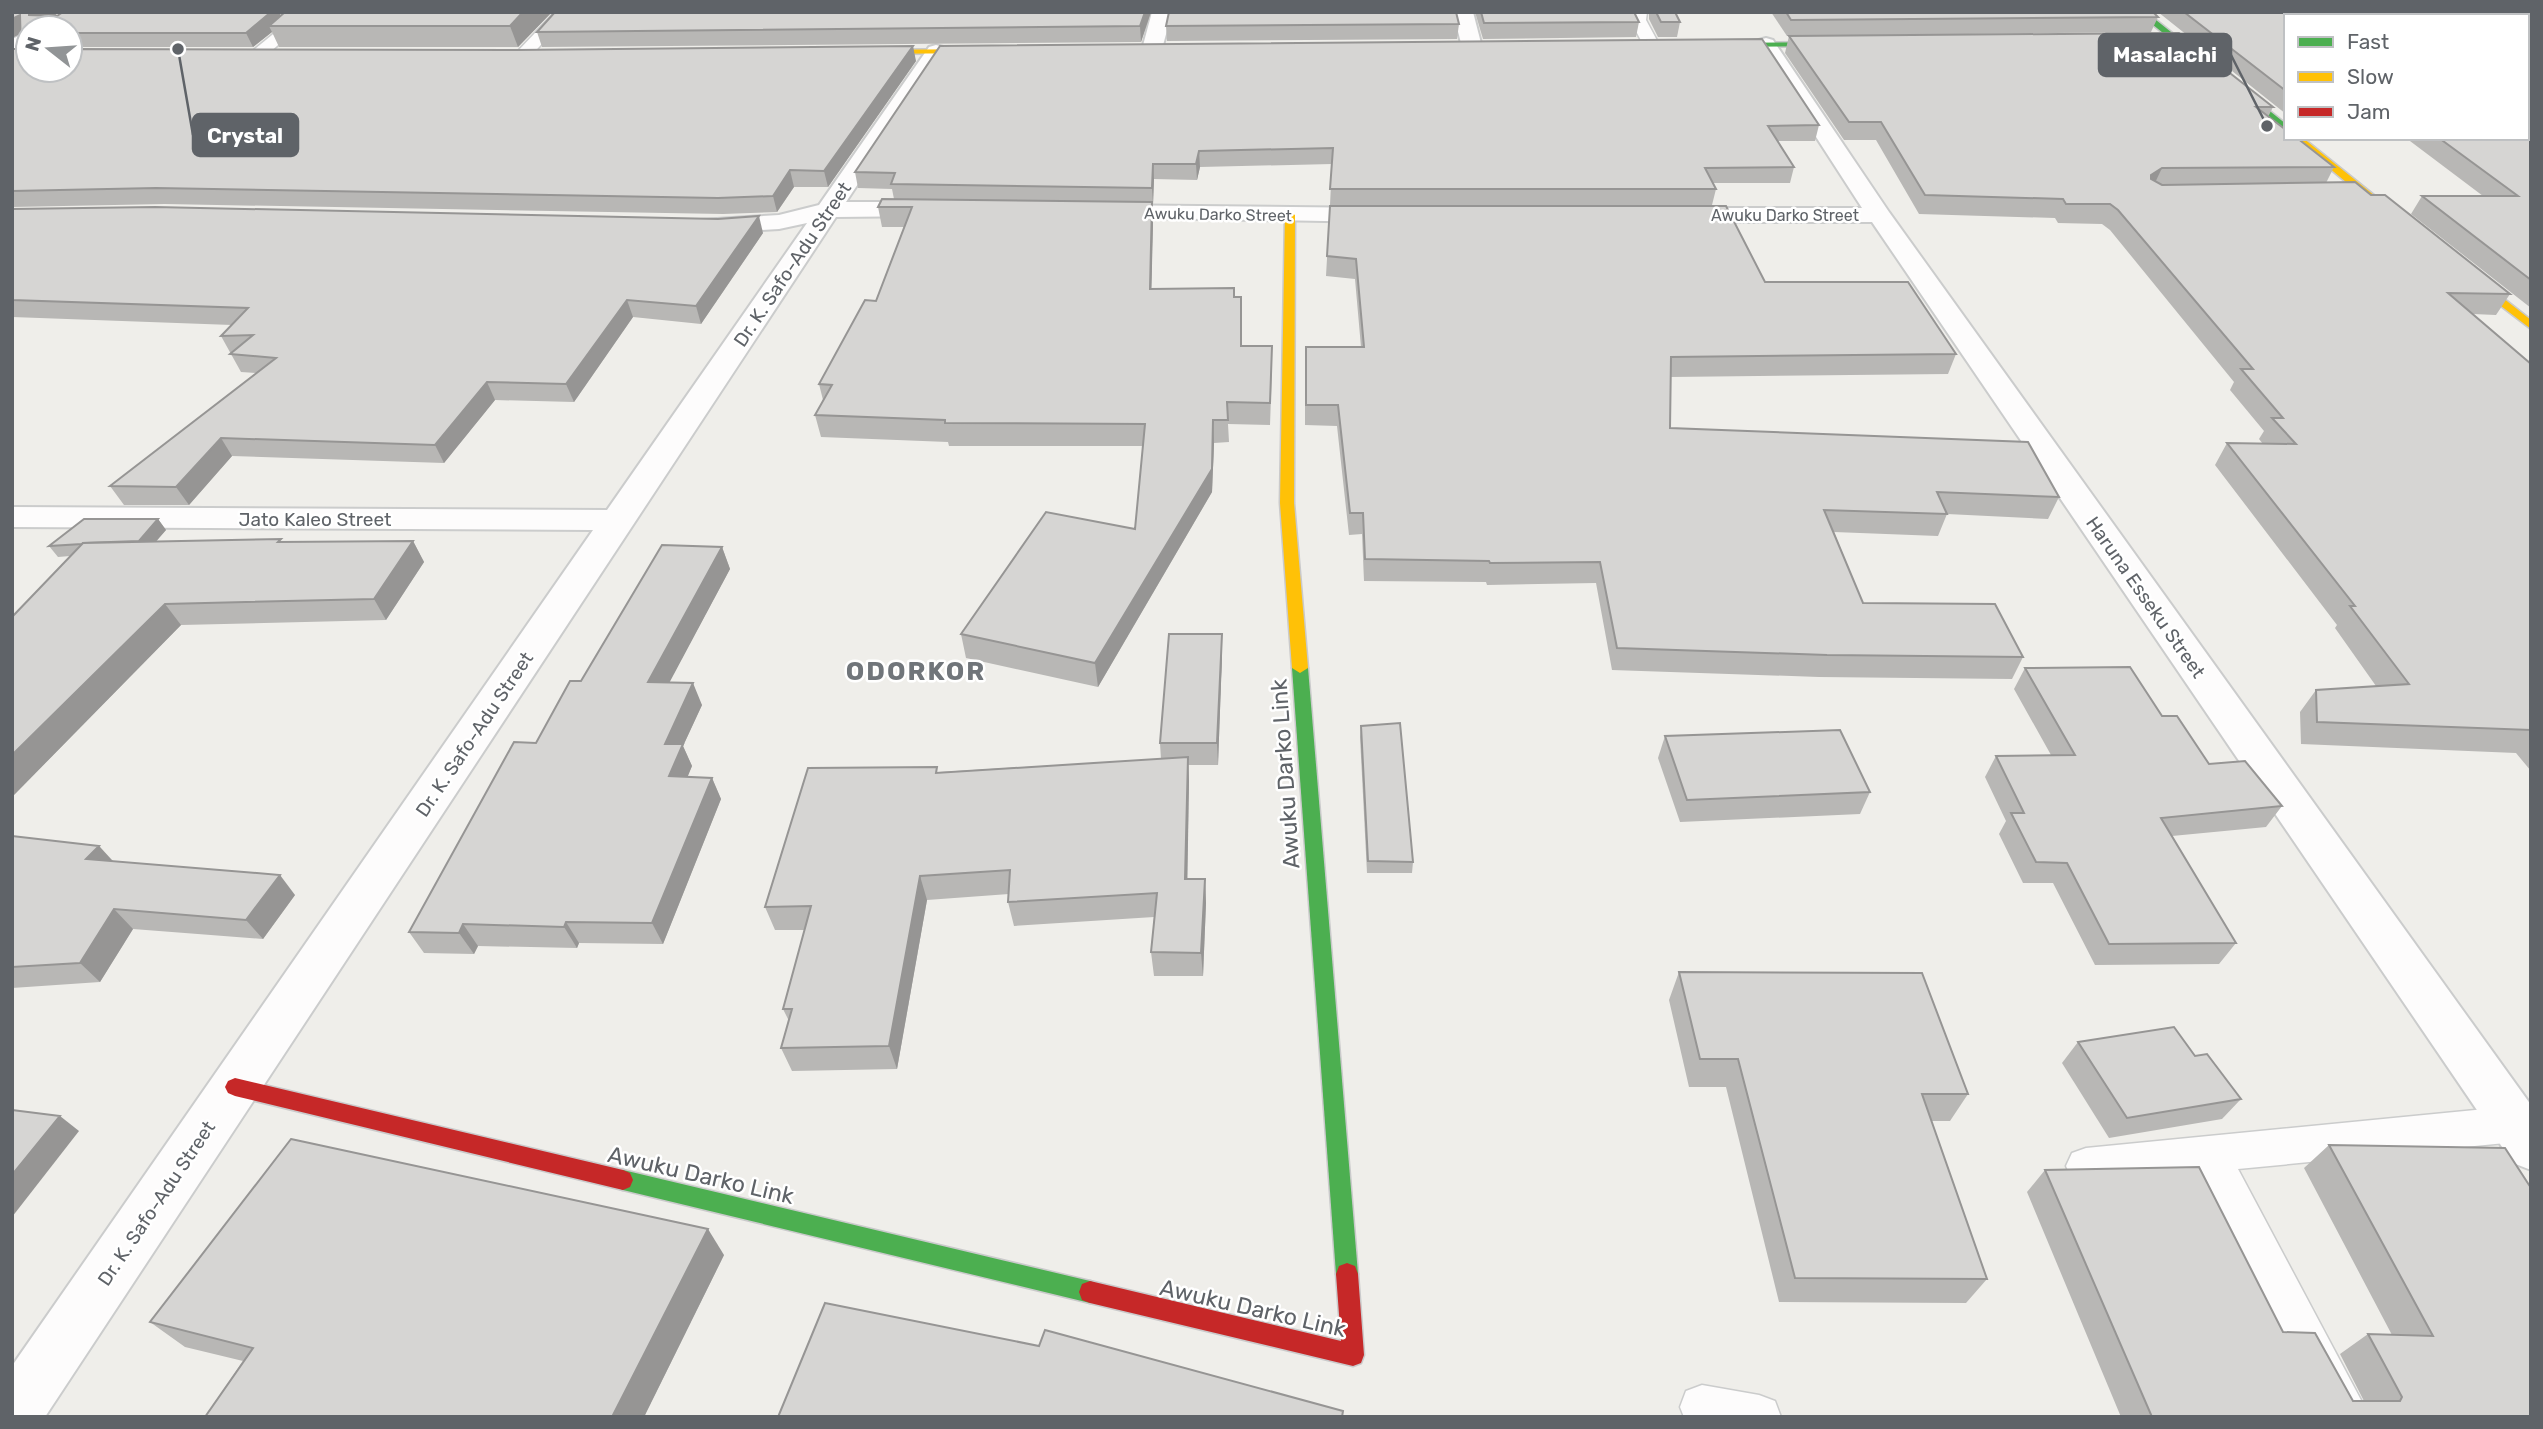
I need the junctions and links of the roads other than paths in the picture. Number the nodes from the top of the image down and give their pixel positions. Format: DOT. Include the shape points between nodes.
graph roads {
  1 [pos="309,12"];
  2 [pos="564,12"];
  3 [pos="1162,12"];
  4 [pos="1463,12"];
  5 [pos="1640,12"];
  6 [pos="2141,12"];
  7 [pos="2150,41"];
  8 [pos="2177,41"];
  9 [pos="1861,43"];
  10 [pos="1766,44"];
  11 [pos="1702,45"];
  12 [pos="1651,46"];
  13 [pos="1472,47"];
  14 [pos="1152,49"];
  15 [pos="1004,50"];
  16 [pos="936,51"];
  17 [pos="840,52"];
  18 [pos="250,56"];
  19 [pos="283,56"];
  20 [pos="516,56"];
  21 [pos="550,56"];
  22 [pos="2284,127"];
  23 [pos="2299,140"];
  24 [pos="2339,194"];
  25 [pos="2366,194"];
  26 [pos="951,209"];
  27 [pos="828,210"];
  28 [pos="1073,211"];
  29 [pos="1290,215"];
  30 [pos="1400,215"];
  31 [pos="1660,215"];
  32 [pos="1879,215"];
  33 [pos="681,224"];
  34 [pos="2407,227"];
  35 [pos="2448,260"];
  36 [pos="2531,326"];
  37 [pos="12,517"];
  38 [pos="619,520"];
  39 [pos="235,1087"];
  40 [pos="2523,1135"];
  41 [pos="2208,1153"];
  42 [pos="2086,1166"];
  43 [pos="1702,1407"];
  44 [pos="12,1416"];
  45 [pos="1759,1417"];
  46 [pos="2348,1417"];
  1 -- 18 [label="lane"];
  2 -- 20 [label="lane"];
  3 -- 14 [label="street"];
  4 -- 13 [label="street"];
  5 -- 12 [label="lane" via="1637,20"];
  6 -- 8 [label="street"];
  7 -- 8 [label="street"];
  8 -- 22 [label="street"];
  9 -- 10 [label="street"];
  10 -- 11 [label="street"];
  10 -- 32 [label="street, Haruna Esseku Street"];
  15 -- 16 [label="street"];
  16 -- 17 [label="street"];
  16 -- 27 [label="street, Dr. K. Safo-Adu Street"];
  18 -- 19 [label="street"];
  20 -- 21 [label="street"];
  23 -- 25 [label="street"];
  24 -- 25 [label="lane"];
  25 -- 34 [label="street"];
  26 -- 27 [label="street"];
  27 -- 33 [label="street" via="779,222"];
  27 -- 38 [label="street, Dr. K. Safo-Adu Street"];
  28 -- 29 [label="street, Awuku Darko Street"];
  29 -- 30 [label="street, Awuku Darko Street"];
  29 -- 39 [label="street, Awuku Darko Link" via="1287,503 1353,1355"];
  31 -- 32 [label="street, Awuku Darko Street"];
  32 -- 40 [label="street, Haruna Esseku Street"];
  35 -- 36 [label="street"];
  37 -- 38 [label="street, Jato Kaleo Street"];
  38 -- 39 [label="street, Dr. K. Safo-Adu Street"];
  39 -- 44 [label="street, Dr. K. Safo-Adu Street"];
  40 -- 41 [label="lane"];
  41 -- 42 [label="lane"];
  41 -- 46 [label="lane"];
  43 -- 45 [label="lane"];
}
